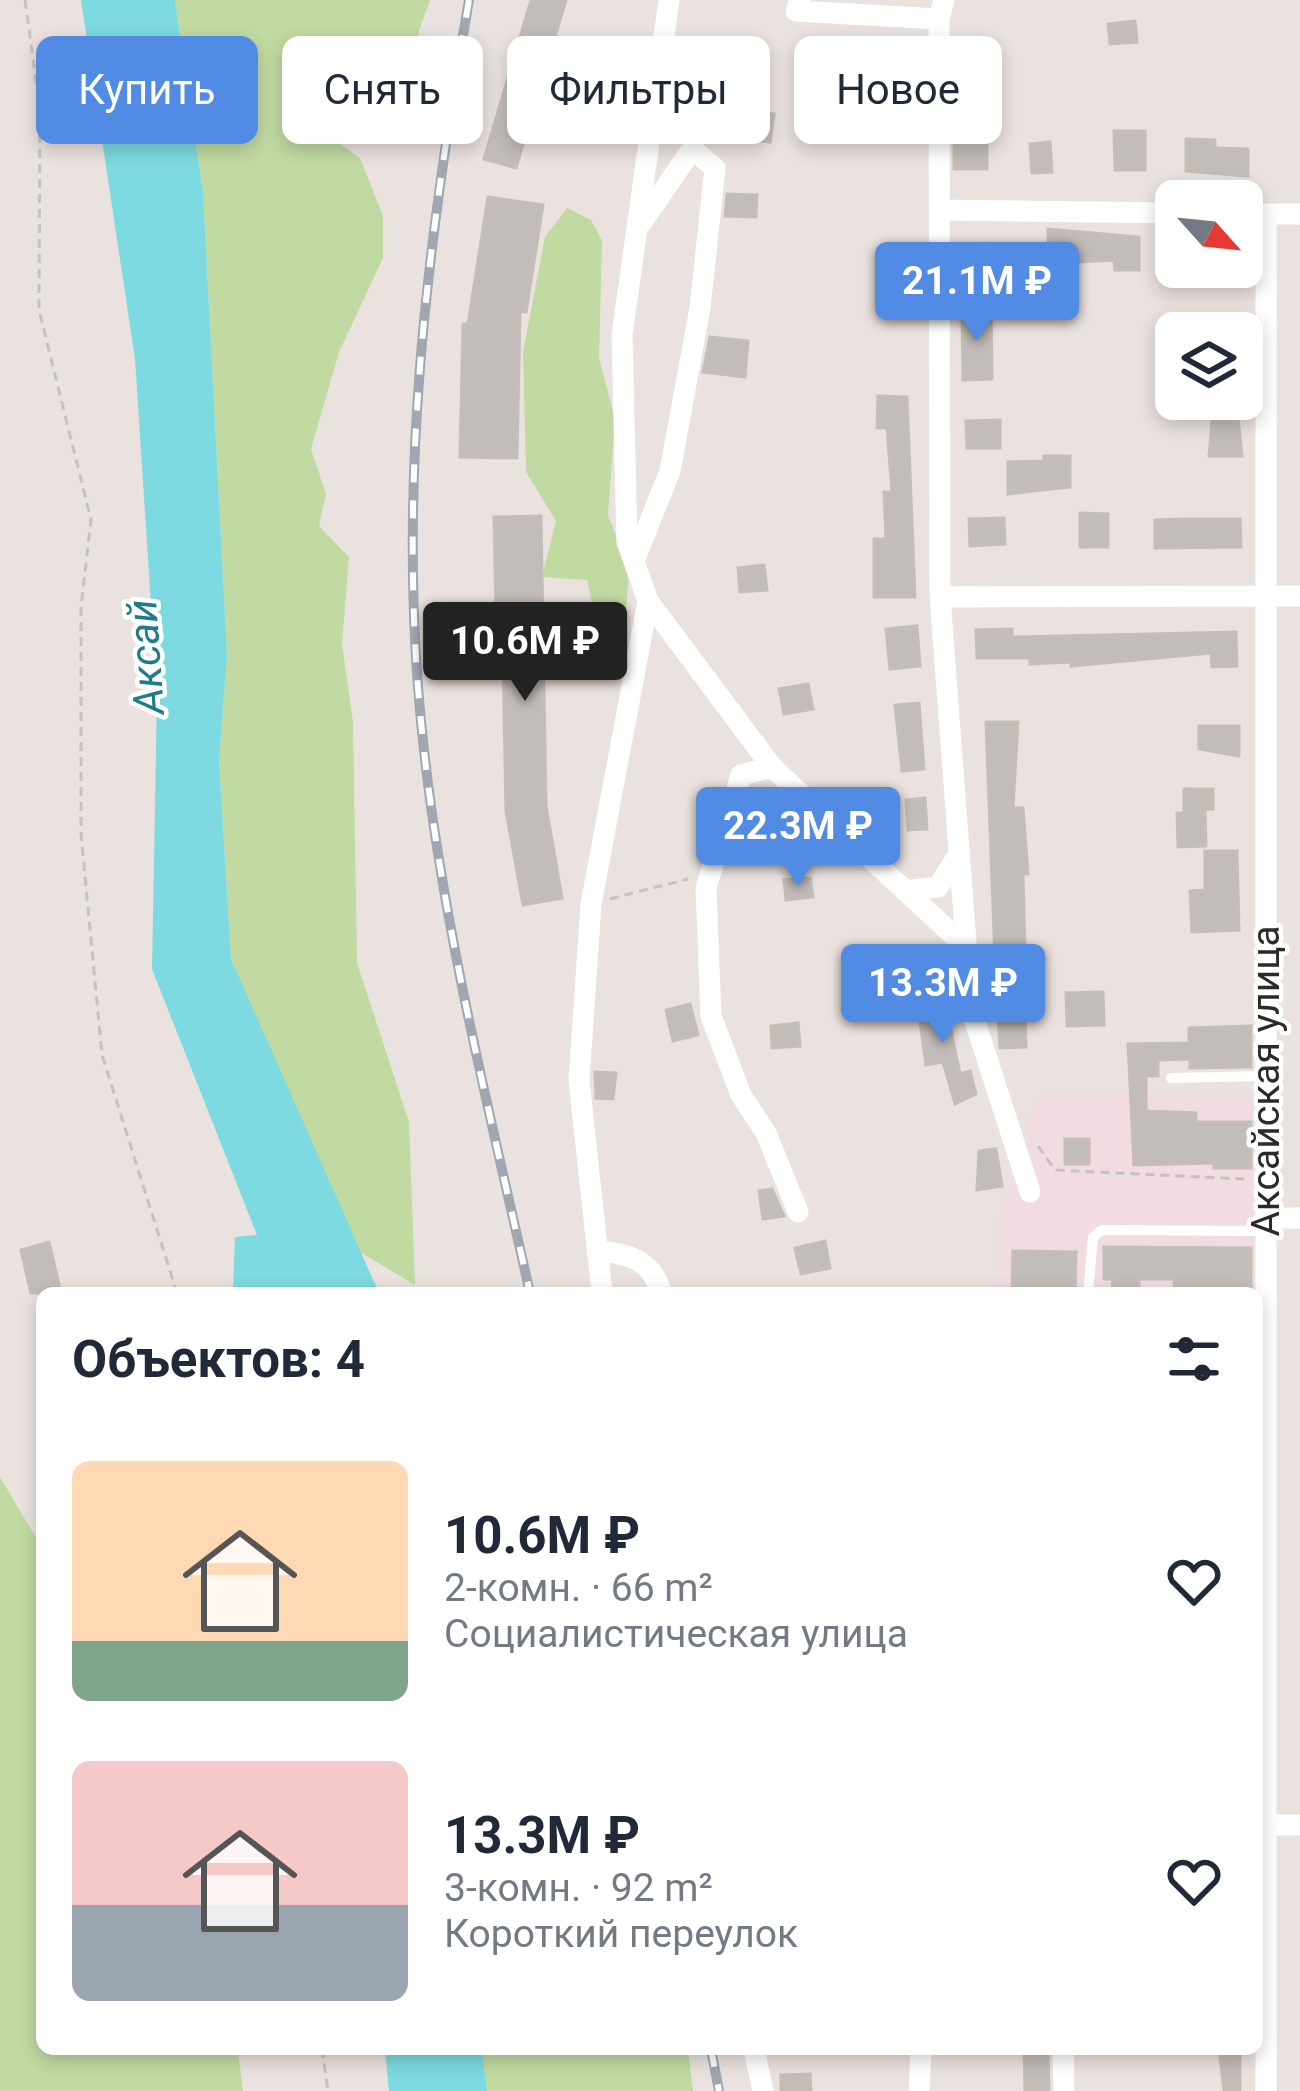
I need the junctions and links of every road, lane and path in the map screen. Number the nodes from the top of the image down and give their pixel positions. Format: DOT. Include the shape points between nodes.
graph roads {
  1 [pos="26,0"];
  2 [pos="669,0"];
  3 [pos="800,0"];
  4 [pos="942,9"];
  5 [pos="940,210"];
  6 [pos="1155,213"];
  7 [pos="1300,214"];
  8 [pos="1263,215"];
  9 [pos="1266,215"];
  10 [pos="638,228"];
  11 [pos="634,561"];
  12 [pos="1300,596"];
  13 [pos="940,597"];
  14 [pos="1265,597"];
  15 [pos="648,601"];
  16 [pos="772,767"];
  17 [pos="959,853"];
  18 [pos="905,891"];
  19 [pos="967,948"];
  20 [pos="1264,1076"];
  21 [pos="1172,1078"];
  22 [pos="1031,1137"];
  23 [pos="1264,1180"];
  24 [pos="1030,1192"];
  25 [pos="798,1212"];
  26 [pos="1300,1218"];
  27 [pos="1265,1225"];
  28 [pos="598,1251"];
  29 [pos="175,1287"];
  30 [pos="601,1287"];
  31 [pos="659,1287"];
  32 [pos="1089,1287"];
  33 [pos="1263,1292"];
  34 [pos="1263,1331"];
  35 [pos="1267,1356"];
  36 [pos="1263,1366"];
  37 [pos="1263,1669"];
  38 [pos="1263,1825"];
  39 [pos="1300,1826"];
  40 [pos="1263,1931"];
  41 [pos="323,2055"];
  42 [pos="755,2055"];
  43 [pos="921,2055"];
  44 [pos="1063,2055"];
  45 [pos="328,2091"];
  46 [pos="764,2091"];
  47 [pos="919,2091"];
  48 [pos="1064,2091"];
  49 [pos="1266,2091"];
  1 -- 29 [label="path" via="40,110 39,310 92,520 81,607 80,834 102,1055"];
  2 -- 10 [label="street"];
  3 -- 4 [label="street" via="796,11"];
  4 -- 5 [label="street"];
  5 -- 6 [label="street"];
  5 -- 13 [label="street"];
  7 -- 9 [label="street"];
  8 -- 9 [label="street"];
  9 -- 14 [label="street, Аксайская улица"];
  10 -- 11 [label="street" via="622,335"];
  10 -- 11 [label="street" via="692,149 715,168 670,470"];
  11 -- 15 [label="street"];
  12 -- 14 [label="street"];
  13 -- 14 [label="street"];
  13 -- 17 [label="street"];
  14 -- 20 [label="street, Аксайская улица"];
  15 -- 16 [label="street"];
  15 -- 28 [label="street" via="591,904 579,1079"];
  16 -- 18 [label="street"];
  16 -- 25 [label="street" via="741,775 706,888 711,1016"];
  17 -- 18 [label="street" via="938,887"];
  17 -- 19 [label="street"];
  18 -- 19 [label="street"];
  19 -- 24 [label="street" via="971,1009"];
  20 -- 21 [label="lane"];
  20 -- 23 [label="street, Аксайская улица"];
  22 -- 23 [label="path" via="1055,1170"];
  23 -- 27 [label="street, Аксайская улица"];
  26 -- 27 [label="street"];
  27 -- 32 [label="lane" via="1102,1230 1093,1237"];
  27 -- 33 [label="street, Аксайская улица"];
  28 -- 30 [label="street"];
  28 -- 31 [label="street" via="631,1254"];
  34 -- 35 [label="street, Аксайская улица"];
  35 -- 36 [label="street"];
  35 -- 37 [label="street, Аксайская улица"];
  38 -- 39 [label="street"];
  40 -- 49 [label="street, Аксайская улица"];
  41 -- 45 [label="path"];
  42 -- 46 [label="street"];
  43 -- 47 [label="street"];
  44 -- 48 [label="street"];
}
